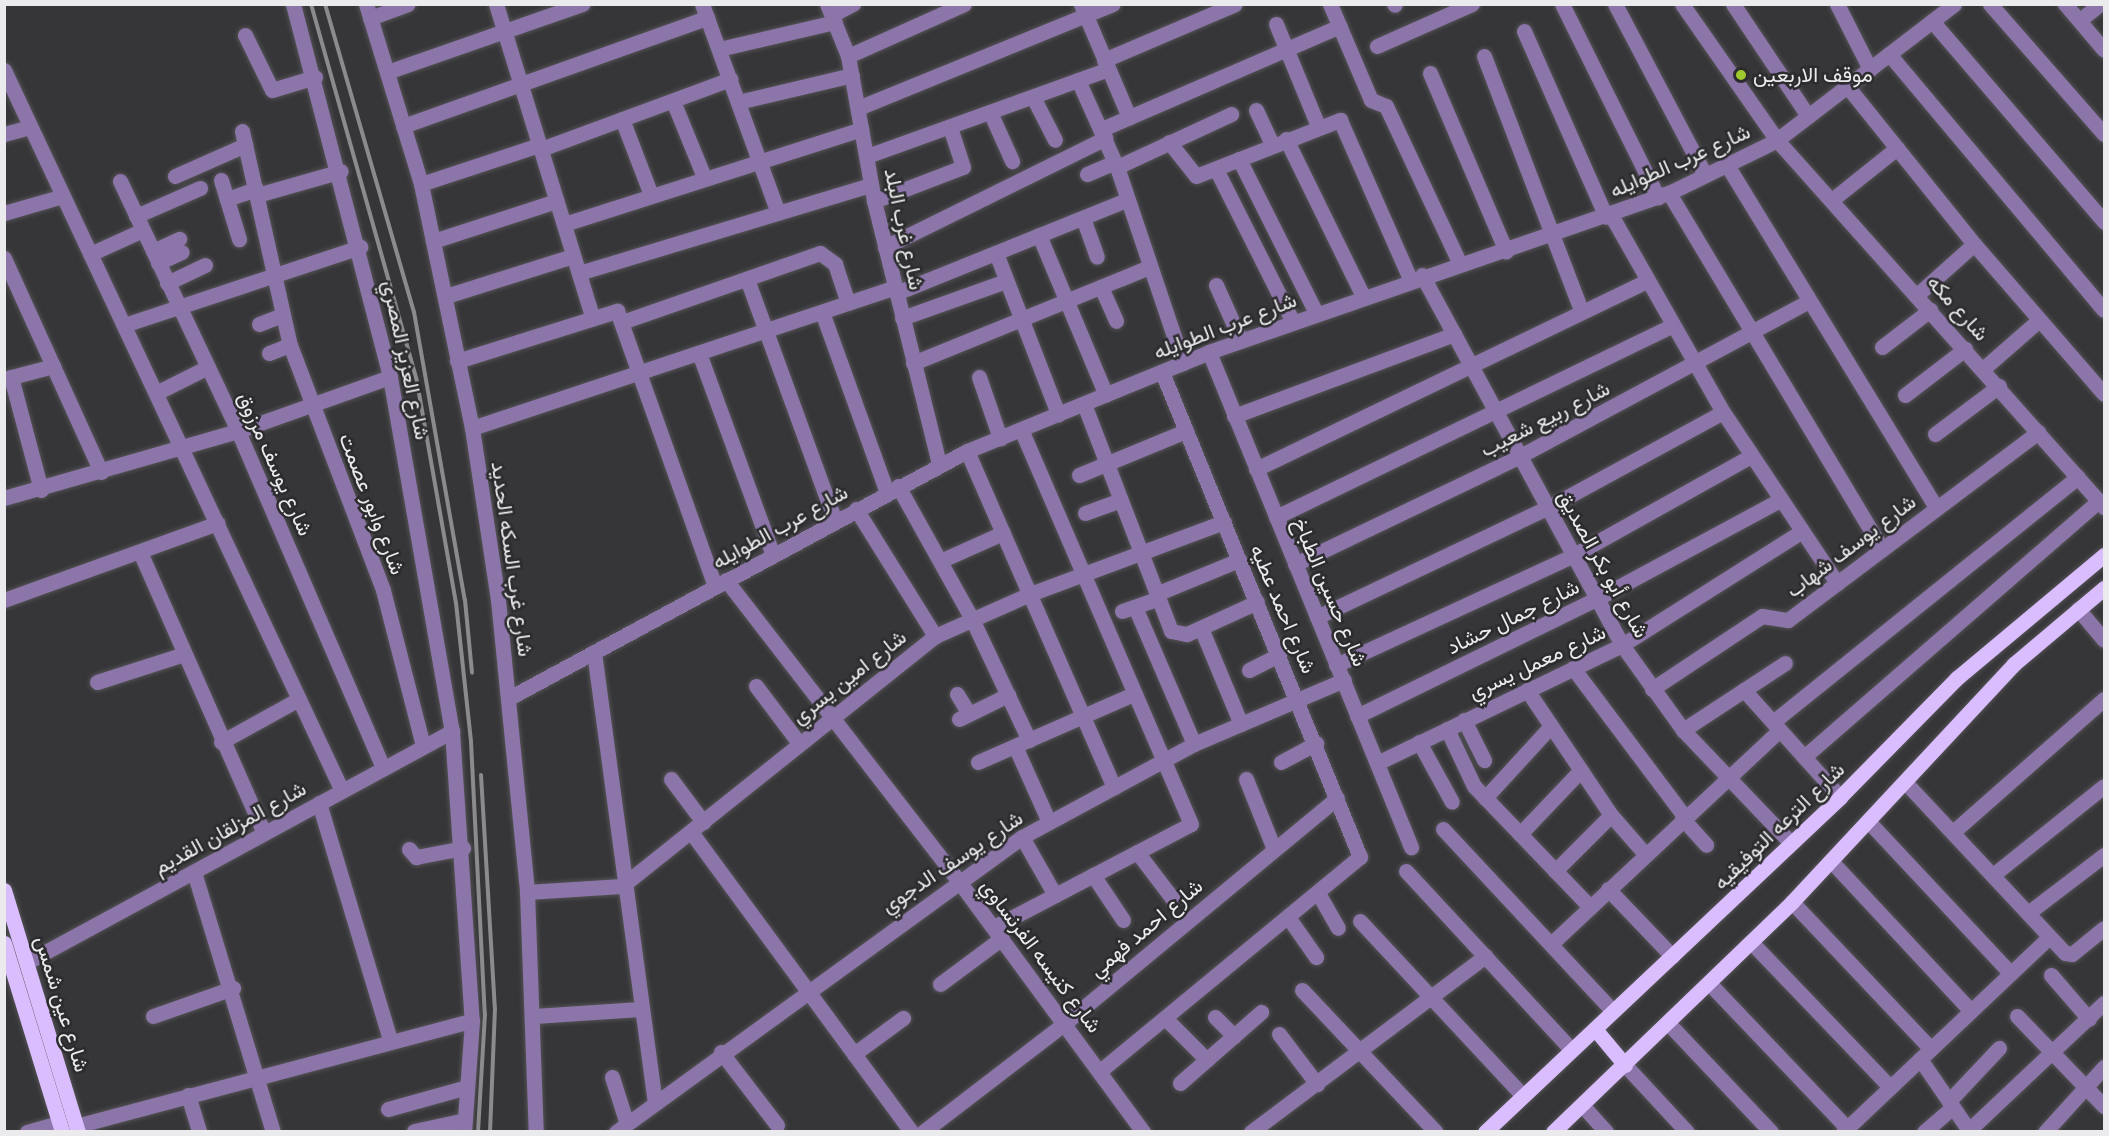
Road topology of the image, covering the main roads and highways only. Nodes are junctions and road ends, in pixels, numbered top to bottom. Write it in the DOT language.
graph roads {
  1 [pos="2104,555"];
  2 [pos="2104,588"];
  3 [pos="4,890"];
  4 [pos="4,943"];
  5 [pos="8,966"];
  6 [pos="1595,1029"];
  7 [pos="1626,1065"];
  8 [pos="69,1128"];
  9 [pos="1485,1131"];
  10 [pos="1553,1131"];
  1 -- 6 [label="main road, شارع الترعه التوفيقيه"];
  2 -- 7 [label="main road"];
  3 -- 8 [label="main road, شارع عين شمس"];
  4 -- 5 [label="main road, شارع عين شمس"];
  5 -- 8 [label="main road, شارع عين شمس"];
  6 -- 7 [label="main road"];
  6 -- 9 [label="main road, شارع الترعه التوفيقيه"];
  7 -- 10 [label="main road"];
}
